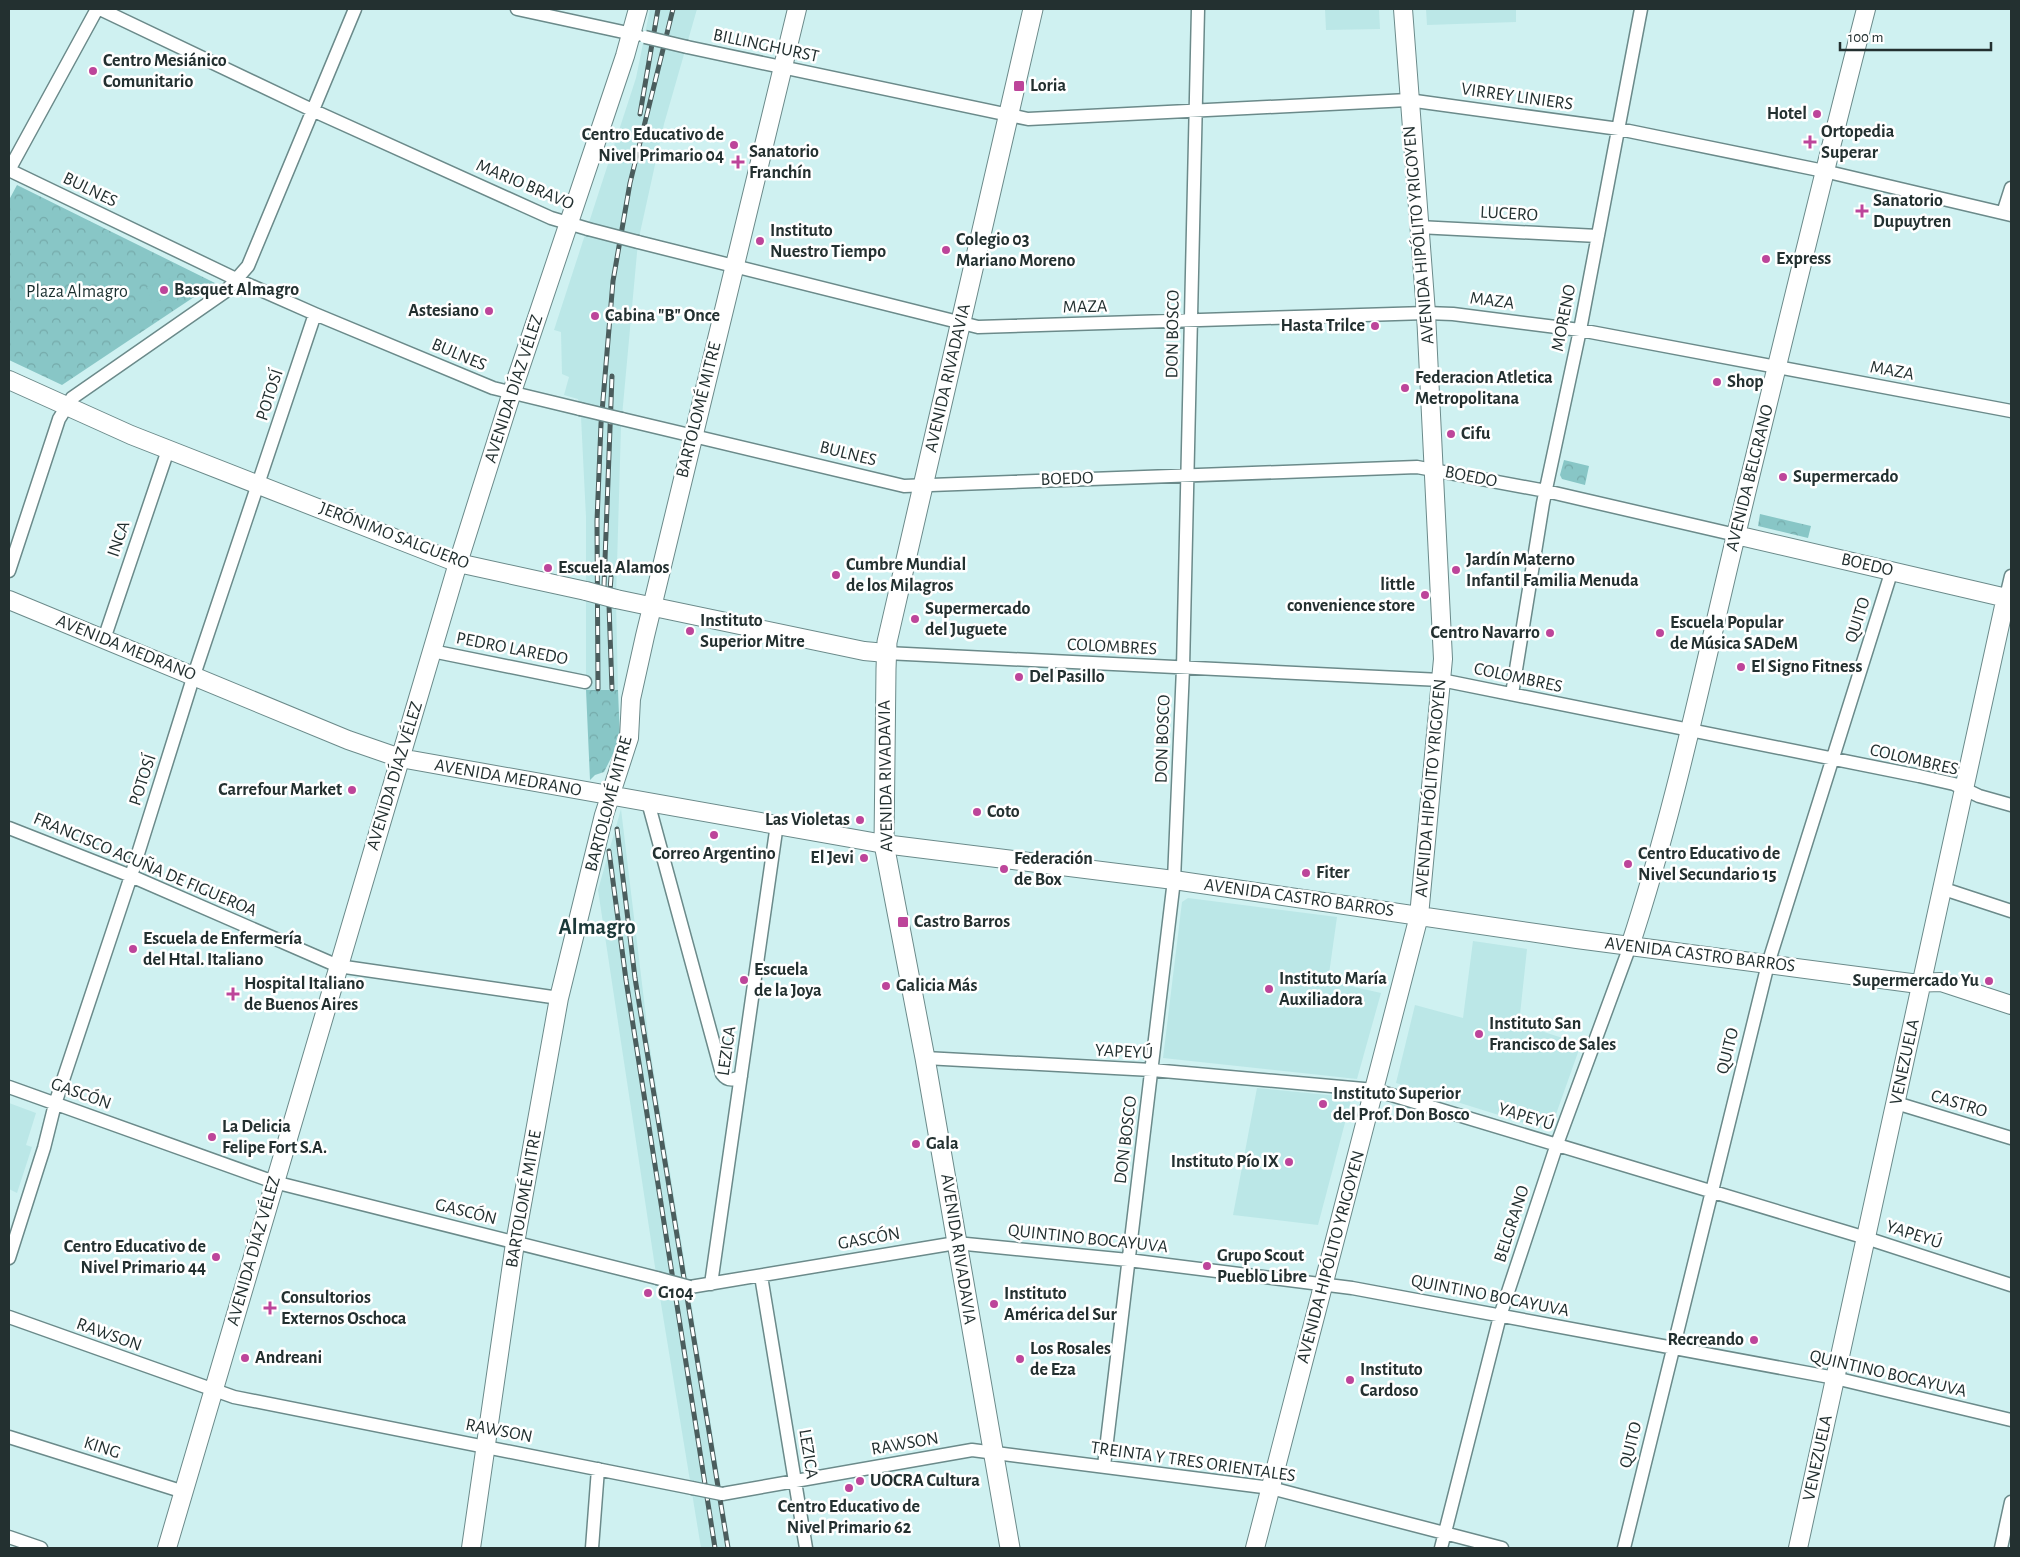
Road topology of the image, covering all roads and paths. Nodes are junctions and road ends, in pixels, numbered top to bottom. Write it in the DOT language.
graph roads {
  1 [pos="99,9"];
  2 [pos="355,9"];
  3 [pos="516,9"];
  4 [pos="638,9"];
  5 [pos="797,9"];
  6 [pos="1033,9"];
  7 [pos="1198,9"];
  8 [pos="1403,9"];
  9 [pos="1641,9"];
  10 [pos="1866,9"];
  11 [pos="639,35"];
  12 [pos="783,68"];
  13 [pos="1408,100"];
  14 [pos="312,110"];
  15 [pos="1195,110"];
  16 [pos="1009,116"];
  17 [pos="1619,129"];
  18 [pos="9,170"];
  19 [pos="1824,171"];
  20 [pos="2011,188"];
  21 [pos="2007,214"];
  22 [pos="570,223"];
  23 [pos="1418,228"];
  24 [pos="1598,236"];
  25 [pos="734,266"];
  26 [pos="238,280"];
  27 [pos="1426,313"];
  28 [pos="316,314"];
  29 [pos="1190,322"];
  30 [pos="960,323"];
  31 [pos="1580,330"];
  32 [pos="1776,367"];
  33 [pos="9,380"];
  34 [pos="512,392"];
  35 [pos="66,407"];
  36 [pos="2011,411"];
  37 [pos="693,435"];
  38 [pos="168,450"];
  39 [pos="1434,470"];
  40 [pos="1187,475"];
  41 [pos="924,484"];
  42 [pos="260,485"];
  43 [pos="1546,491"];
  44 [pos="1736,535"];
  45 [pos="458,563"];
  46 [pos="9,570"];
  47 [pos="1892,570"];
  48 [pos="2011,576"];
  49 [pos="2009,598"];
  50 [pos="9,600"];
  51 [pos="652,607"];
  52 [pos="104,639"];
  53 [pos="432,651"];
  54 [pos="886,653"];
  55 [pos="1183,668"];
  56 [pos="194,675"];
  57 [pos="1441,680"];
  58 [pos="585,682"];
  59 [pos="1512,694"];
  60 [pos="1688,731"];
  61 [pos="400,758"];
  62 [pos="1832,760"];
  63 [pos="1966,791"];
  64 [pos="609,796"];
  65 [pos="648,802"];
  66 [pos="2011,805"];
  67 [pos="777,824"];
  68 [pos="9,828"];
  69 [pos="884,844"];
  70 [pos="131,876"];
  71 [pos="1174,880"];
  72 [pos="1944,889"];
  73 [pos="1648,892"];
  74 [pos="1641,910"];
  75 [pos="2011,911"];
  76 [pos="1419,916"];
  77 [pos="1577,940"];
  78 [pos="1630,946"];
  79 [pos="1685,952"];
  80 [pos="1768,964"];
  81 [pos="338,966"];
  82 [pos="1922,983"];
  83 [pos="559,998"];
  84 [pos="2011,1005"];
  85 [pos="925,1058"];
  86 [pos="1152,1070"];
  87 [pos="741,1076"];
  88 [pos="9,1087"];
  89 [pos="1375,1090"];
  90 [pos="1896,1103"];
  91 [pos="54,1104"];
  92 [pos="2011,1138"];
  93 [pos="1557,1144"];
  94 [pos="274,1182"];
  95 [pos="1712,1191"];
  96 [pos="1866,1238"];
  97 [pos="516,1242"];
  98 [pos="956,1243"];
  99 [pos="9,1258"];
  100 [pos="1128,1260"];
  101 [pos="761,1276"];
  102 [pos="1324,1283"];
  103 [pos="711,1284"];
  104 [pos="2011,1285"];
  105 [pos="1500,1316"];
  106 [pos="9,1317"];
  107 [pos="1672,1349"];
  108 [pos="1836,1378"];
  109 [pos="213,1391"];
  110 [pos="2011,1420"];
  111 [pos="9,1437"];
  112 [pos="486,1446"];
  113 [pos="993,1453"];
  114 [pos="1104,1466"];
  115 [pos="598,1469"];
  116 [pos="795,1481"];
  117 [pos="1271,1488"];
  118 [pos="184,1492"];
  119 [pos="2011,1502"];
  120 [pos="1445,1533"];
  121 [pos="9,1536"];
  122 [pos="41,1548"];
  123 [pos="166,1548"];
  124 [pos="470,1548"];
  125 [pos="592,1548"];
  126 [pos="806,1548"];
  127 [pos="1010,1548"];
  128 [pos="1255,1548"];
  129 [pos="1442,1548"];
  130 [pos="1502,1548"];
  131 [pos="1624,1548"];
  132 [pos="1798,1548"];
  133 [pos="2001,1548"];
  1 -- 14 [label="street, MARIO BRAVO"];
  1 -- 18 [label="street"];
  2 -- 14 [label="street"];
  3 -- 11 [label="street, BILLINGHURST"];
  4 -- 11 [label="main road, AVENIDA DÍAZ VÉLEZ"];
  5 -- 12 [label="main road, BARTOLOMÉ MITRE"];
  6 -- 16 [label="main road, AVENIDA RIVADAVIA"];
  7 -- 15 [label="street, DON BOSCO"];
  8 -- 13 [label="main road, AVENIDA HIPÓLITO YRIGOYEN"];
  9 -- 17 [label="street, MORENO"];
  10 -- 19 [label="main road, AVENIDA BELGRANO"];
  11 -- 12 [label="street, BILLINGHURST, bridge"];
  11 -- 22 [label="main road, AVENIDA DÍAZ VÉLEZ"];
  12 -- 16 [label="street, BILLINGHURST"];
  12 -- 25 [label="main road, BARTOLOMÉ MITRE"];
  13 -- 15 [label="street, VIRREY LINIERS"];
  13 -- 17 [label="street, VIRREY LINIERS"];
  13 -- 23 [label="main road, AVENIDA HIPÓLITO YRIGOYEN"];
  14 -- 22 [label="street, MARIO BRAVO"];
  14 -- 26 [label="street"];
  15 -- 16 [label="street, VIRREY LINIERS"];
  15 -- 29 [label="street, DON BOSCO"];
  16 -- 30 [label="main road, AVENIDA RIVADAVIA"];
  17 -- 19 [label="street, VIRREY LINIERS"];
  17 -- 24 [label="street, MORENO"];
  18 -- 26 [label="street, BULNES"];
  19 -- 21 [label="street, VIRREY LINIERS"];
  19 -- 32 [label="main road, AVENIDA BELGRANO"];
  20 -- 21 [label="street"];
  22 -- 25 [label="street, MARIO BRAVO, bridge"];
  22 -- 34 [label="main road, AVENIDA DÍAZ VÉLEZ"];
  23 -- 24 [label="street, LUCERO"];
  23 -- 27 [label="main road, AVENIDA HIPÓLITO YRIGOYEN"];
  24 -- 31 [label="street, MORENO"];
  25 -- 30 [label="street, MARIO BRAVO"];
  25 -- 37 [label="main road, BARTOLOMÉ MITRE"];
  26 -- 28 [label="street, BULNES"];
  26 -- 35 [label="street"];
  27 -- 29 [label="street, MAZA"];
  27 -- 31 [label="street, MAZA"];
  27 -- 39 [label="main road, AVENIDA HIPÓLITO YRIGOYEN"];
  28 -- 34 [label="street, BULNES"];
  28 -- 42 [label="street, POTOSÍ"];
  29 -- 30 [label="street, MAZA"];
  29 -- 40 [label="street, DON BOSCO"];
  30 -- 41 [label="main road, AVENIDA RIVADAVIA"];
  31 -- 32 [label="street, MAZA"];
  31 -- 43 [label="street, MORENO"];
  32 -- 36 [label="street, MAZA"];
  32 -- 44 [label="main road, AVENIDA BELGRANO"];
  33 -- 35 [label="main road, JERÓNIMO SALGUERO"];
  34 -- 37 [label="street, BULNES, bridge"];
  34 -- 45 [label="main road, AVENIDA DÍAZ VÉLEZ"];
  35 -- 38 [label="main road, JERÓNIMO SALGUERO"];
  35 -- 46 [label="street"];
  37 -- 41 [label="street, BULNES"];
  37 -- 51 [label="main road, BARTOLOMÉ MITRE"];
  38 -- 42 [label="main road, JERÓNIMO SALGUERO"];
  38 -- 52 [label="street, INCA"];
  39 -- 40 [label="street, BOEDO"];
  39 -- 43 [label="street, BOEDO"];
  39 -- 57 [label="main road, AVENIDA HIPÓLITO YRIGOYEN"];
  40 -- 41 [label="street, BOEDO"];
  40 -- 55 [label="street, DON BOSCO"];
  41 -- 54 [label="main road, AVENIDA RIVADAVIA"];
  42 -- 45 [label="main road, JERÓNIMO SALGUERO"];
  42 -- 56 [label="street, POTOSÍ"];
  43 -- 44 [label="street, BOEDO"];
  43 -- 59 [label="street, MORENO"];
  44 -- 47 [label="main road, BOEDO"];
  44 -- 60 [label="main road, AVENIDA BELGRANO"];
  45 -- 51 [label="main road, JERÓNIMO SALGUERO, bridge"];
  45 -- 53 [label="main road, AVENIDA DÍAZ VÉLEZ"];
  47 -- 49 [label="main road, BOEDO"];
  47 -- 62 [label="street, QUITO"];
  48 -- 49 [label="street, VENEZUELA"];
  49 -- 63 [label="main road, VENEZUELA"];
  50 -- 52 [label="main road, AVENIDA MEDRANO"];
  51 -- 54 [label="main road, JERÓNIMO SALGUERO"];
  51 -- 64 [label="main road, BARTOLOMÉ MITRE"];
  52 -- 56 [label="main road, AVENIDA MEDRANO"];
  53 -- 58 [label="street, PEDRO LAREDO"];
  53 -- 61 [label="main road, AVENIDA DÍAZ VÉLEZ"];
  54 -- 55 [label="street, COLOMBRES"];
  54 -- 69 [label="main road, AVENIDA RIVADAVIA"];
  55 -- 57 [label="street, COLOMBRES"];
  55 -- 71 [label="street, DON BOSCO"];
  56 -- 61 [label="main road, AVENIDA MEDRANO"];
  56 -- 70 [label="street, POTOSÍ"];
  57 -- 59 [label="street, COLOMBRES"];
  57 -- 76 [label="main road, AVENIDA HIPÓLITO YRIGOYEN"];
  59 -- 60 [label="street, COLOMBRES"];
  60 -- 62 [label="street, COLOMBRES"];
  60 -- 73 [label="main road, AVENIDA BELGRANO"];
  61 -- 64 [label="main road, AVENIDA MEDRANO"];
  61 -- 81 [label="main road, AVENIDA DÍAZ VÉLEZ"];
  62 -- 63 [label="street, COLOMBRES"];
  62 -- 80 [label="street, QUITO"];
  63 -- 66 [label="street, COLOMBRES"];
  63 -- 72 [label="main road, VENEZUELA"];
  64 -- 65 [label="main road, AVENIDA MEDRANO"];
  64 -- 83 [label="main road, BARTOLOMÉ MITRE"];
  65 -- 67 [label="main road, AVENIDA MEDRANO"];
  65 -- 87 [label="street"];
  67 -- 69 [label="main road, AVENIDA MEDRANO"];
  67 -- 87 [label="street, LEZICA"];
  68 -- 70 [label="street, FRANCISCO ACUÑA DE FIGUEROA"];
  69 -- 71 [label="main road, AVENIDA CASTRO BARROS"];
  69 -- 85 [label="main road, AVENIDA RIVADAVIA"];
  70 -- 81 [label="street, FRANCISCO ACUÑA DE FIGUEROA"];
  70 -- 91 [label="street, POTOSÍ"];
  71 -- 76 [label="main road, AVENIDA CASTRO BARROS"];
  71 -- 86 [label="street, DON BOSCO"];
  72 -- 75 [label="street"];
  72 -- 82 [label="main road, VENEZUELA"];
  73 -- 74 [label="main road, AVENIDA BELGRANO"];
  73 -- 79 [label="main road"];
  74 -- 77 [label="main road"];
  74 -- 78 [label="main road, AVENIDA BELGRANO"];
  76 -- 77 [label="main road, AVENIDA CASTRO BARROS"];
  76 -- 89 [label="main road, AVENIDA HIPÓLITO YRIGOYEN"];
  77 -- 78 [label="main road, AVENIDA CASTRO BARROS"];
  78 -- 79 [label="main road, AVENIDA CASTRO BARROS"];
  78 -- 93 [label="street, BELGRANO"];
  79 -- 80 [label="main road, AVENIDA CASTRO BARROS"];
  80 -- 82 [label="main road, AVENIDA CASTRO BARROS"];
  80 -- 95 [label="street, QUITO"];
  81 -- 83 [label="street, FRANCISCO ACUÑA DE FIGUEROA"];
  81 -- 94 [label="main road, AVENIDA DÍAZ VÉLEZ"];
  82 -- 84 [label="main road"];
  82 -- 90 [label="main road, VENEZUELA"];
  83 -- 97 [label="main road, BARTOLOMÉ MITRE"];
  85 -- 86 [label="street, YAPEYÚ"];
  85 -- 98 [label="main road, AVENIDA RIVADAVIA"];
  86 -- 89 [label="street, YAPEYÚ"];
  86 -- 100 [label="street, DON BOSCO"];
  87 -- 103 [label="street, LEZICA"];
  88 -- 91 [label="street, GASCÓN"];
  89 -- 93 [label="street, YAPEYÚ"];
  89 -- 102 [label="main road, AVENIDA HIPÓLITO YRIGOYEN"];
  90 -- 92 [label="street, CASTRO"];
  90 -- 96 [label="main road, VENEZUELA"];
  91 -- 94 [label="street, GASCÓN"];
  91 -- 99 [label="street, POTOSÍ"];
  93 -- 95 [label="street, YAPEYÚ"];
  93 -- 105 [label="street, BELGRANO"];
  94 -- 97 [label="street, GASCÓN"];
  94 -- 109 [label="main road, AVENIDA DÍAZ VÉLEZ"];
  95 -- 96 [label="street, YAPEYÚ"];
  95 -- 107 [label="street, QUITO"];
  96 -- 104 [label="street, YAPEYÚ"];
  96 -- 108 [label="main road, VENEZUELA"];
  97 -- 103 [label="street, GASCÓN, bridge"];
  97 -- 112 [label="main road, BARTOLOMÉ MITRE"];
  98 -- 100 [label="street, QUINTINO BOCAYUVA"];
  98 -- 101 [label="street, GASCÓN"];
  98 -- 113 [label="main road, AVENIDA RIVADAVIA"];
  100 -- 102 [label="street, QUINTINO BOCAYUVA"];
  100 -- 114 [label="street, DON BOSCO"];
  101 -- 103 [label="street, GASCÓN"];
  101 -- 116 [label="street, LEZICA"];
  102 -- 105 [label="street, QUINTINO BOCAYUVA"];
  102 -- 117 [label="main road, AVENIDA HIPÓLITO YRIGOYEN"];
  105 -- 107 [label="street, QUINTINO BOCAYUVA"];
  105 -- 120 [label="street, BELGRANO"];
  106 -- 109 [label="street, RAWSON"];
  107 -- 108 [label="street, QUINTINO BOCAYUVA"];
  107 -- 131 [label="street, QUITO"];
  108 -- 110 [label="street, QUINTINO BOCAYUVA"];
  108 -- 132 [label="main road, VENEZUELA"];
  109 -- 112 [label="street, RAWSON"];
  109 -- 118 [label="main road, AVENIDA DÍAZ VÉLEZ"];
  111 -- 118 [label="street, KING"];
  112 -- 115 [label="street, RAWSON"];
  112 -- 124 [label="main road, BARTOLOMÉ MITRE"];
  113 -- 114 [label="street, TREINTA Y TRES ORIENTALES"];
  113 -- 116 [label="street, RAWSON"];
  113 -- 127 [label="main road, AVENIDA RIVADAVIA"];
  114 -- 117 [label="street, TREINTA Y TRES ORIENTALES"];
  115 -- 116 [label="street, RAWSON, bridge"];
  115 -- 125 [label="street"];
  116 -- 126 [label="street, LEZICA"];
  117 -- 120 [label="street, TREINTA Y TRES ORIENTALES"];
  117 -- 128 [label="main road, AVENIDA HIPÓLITO YRIGOYEN"];
  118 -- 123 [label="main road, AVENIDA DÍAZ VÉLEZ"];
  119 -- 133 [label="street"];
  120 -- 129 [label="street, BELGRANO"];
  120 -- 130 [label="street, TREINTA Y TRES ORIENTALES"];
  121 -- 122 [label="street"];
}
